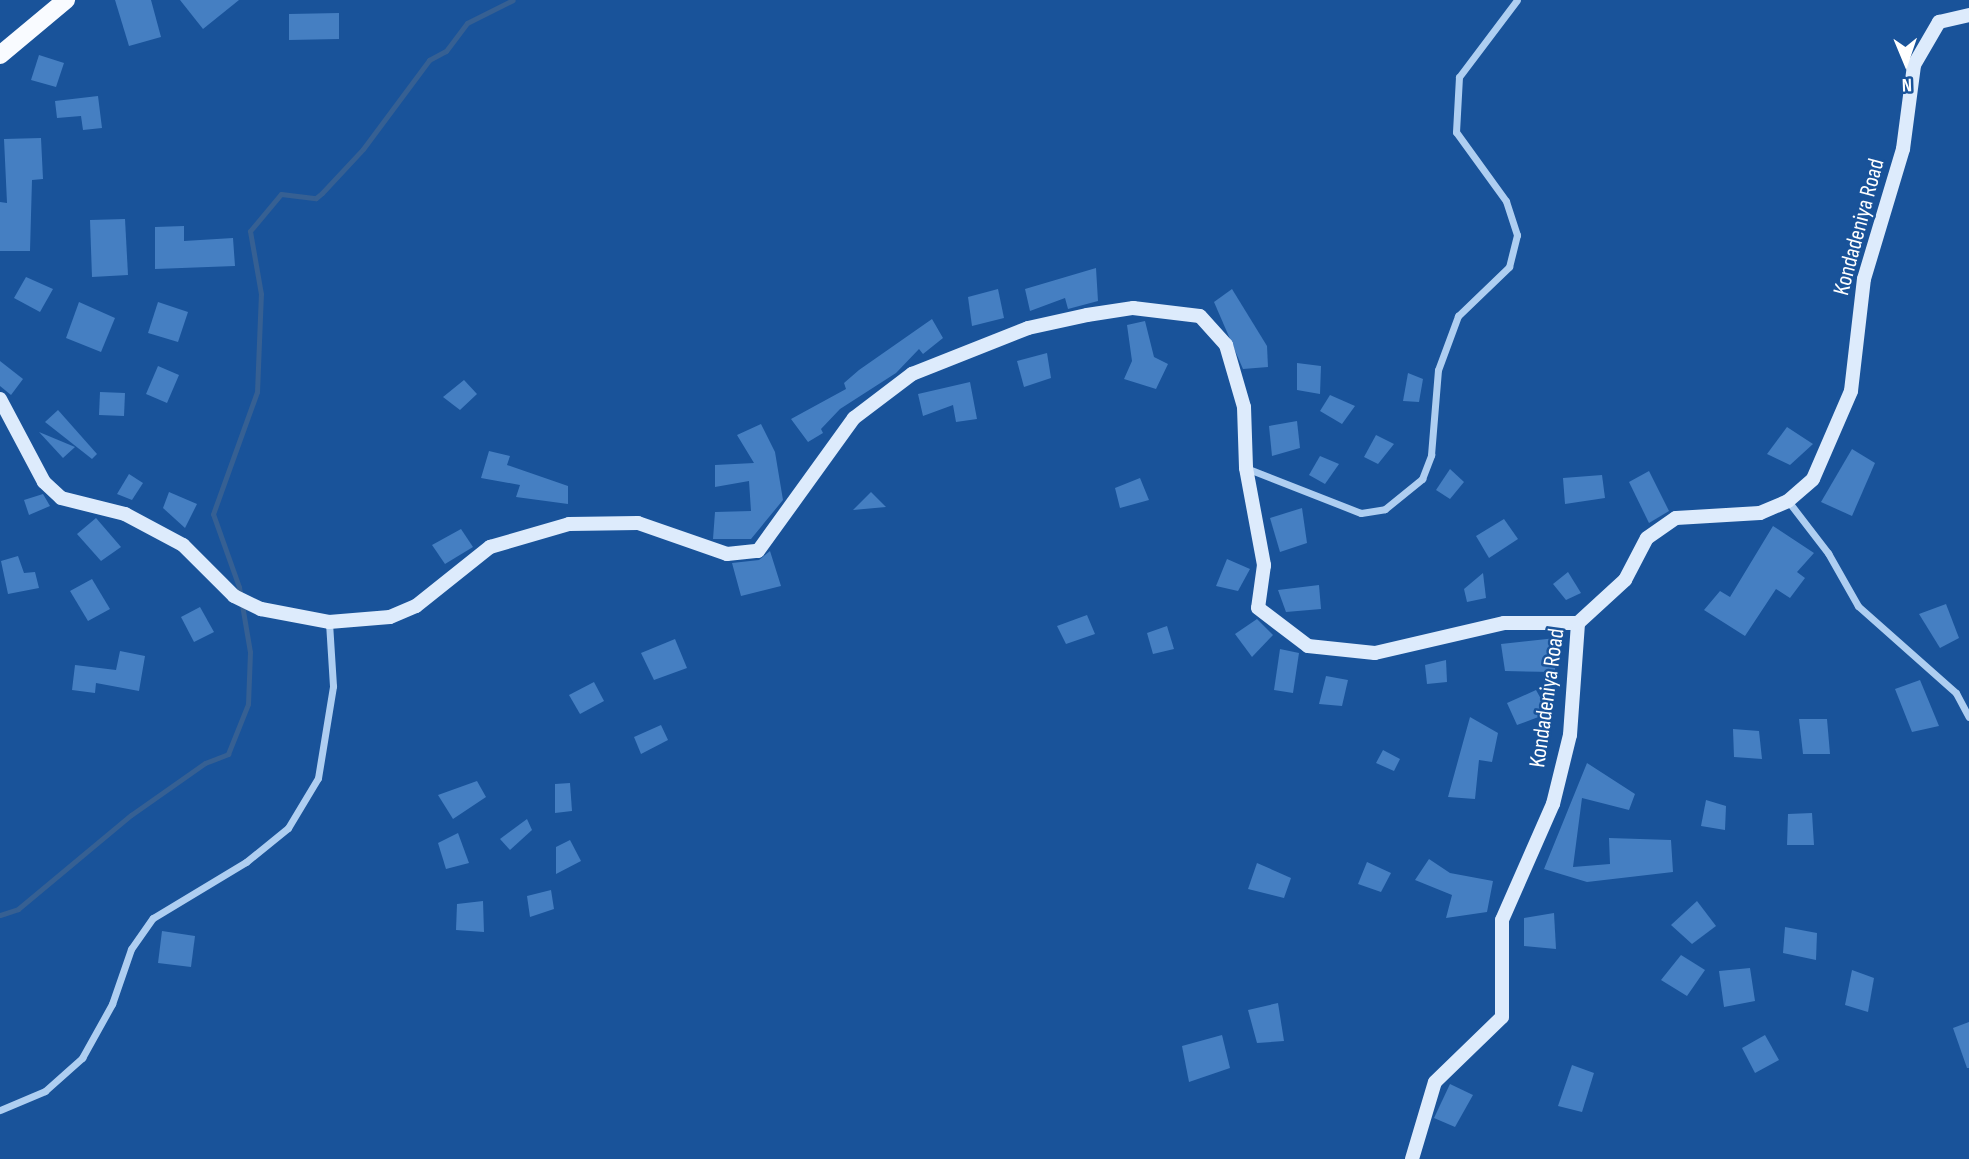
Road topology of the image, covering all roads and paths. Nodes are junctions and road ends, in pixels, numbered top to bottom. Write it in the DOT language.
graph roads {
  1 [pos="65,0"];
  2 [pos="1517,0"];
  3 [pos="1969,15"];
  4 [pos="0,55"];
  5 [pos="0,399"];
  6 [pos="1246,468"];
  7 [pos="1788,501"];
  8 [pos="329,622"];
  9 [pos="1578,623"];
  10 [pos="1969,717"];
  11 [pos="0,1110"];
  12 [pos="1412,1159"];
  1 -- 4 [label="main road"];
  2 -- 6 [label="street"];
  3 -- 7 [label="street, Kondadeniya Road"];
  5 -- 8 [label="street"];
  6 -- 8 [label="street"];
  6 -- 9 [label="street"];
  7 -- 9 [label="street, Kondadeniya Road"];
  7 -- 10 [label="street"];
  8 -- 11 [label="street"];
  9 -- 12 [label="street, Kondadeniya Road"];
}
